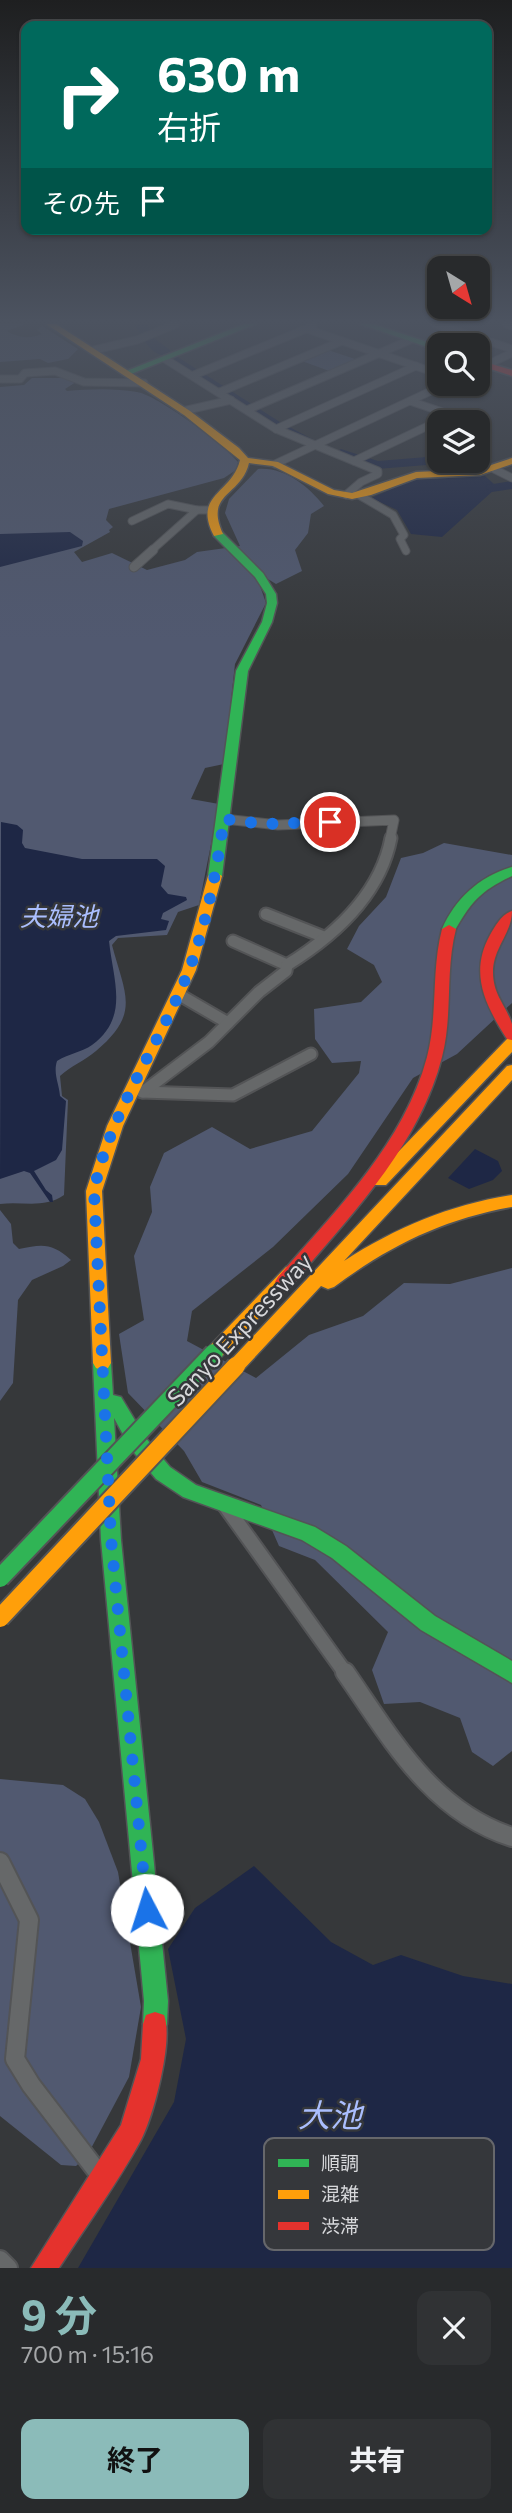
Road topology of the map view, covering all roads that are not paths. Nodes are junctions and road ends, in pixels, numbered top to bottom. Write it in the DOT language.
graph roads {
  1 [pos="210,430"];
  2 [pos="283,430"];
  3 [pos="349,430"];
  4 [pos="420,430"];
  5 [pos="317,445"];
  6 [pos="245,460"];
  7 [pos="357,460"];
  8 [pos="512,461"];
  9 [pos="275,464"];
  10 [pos="494,469"];
  11 [pos="512,478"];
  12 [pos="353,495"];
  13 [pos="204,510"];
  14 [pos="132,521"];
  15 [pos="406,551"];
  16 [pos="134,567"];
  17 [pos="224,819"];
  18 [pos="512,871"];
  19 [pos="266,914"];
  20 [pos="512,915"];
  21 [pos="324,937"];
  22 [pos="233,941"];
  23 [pos="287,965"];
  24 [pos="178,995"];
  25 [pos="228,1023"];
  26 [pos="512,1035"];
  27 [pos="512,1043"];
  28 [pos="311,1054"];
  29 [pos="512,1070"];
  30 [pos="137,1093"];
  31 [pos="512,1200"];
  32 [pos="284,1282"];
  33 [pos="264,1333"];
  34 [pos="106,1401"];
  35 [pos="224,1504"];
  36 [pos="0,1578"];
  37 [pos="0,1618"];
  38 [pos="512,1673"];
  39 [pos="512,1837"];
  40 [pos="0,1861"];
  41 [pos="103,2179"];
  42 [pos="0,2260"];
  43 [pos="8,2268"];
  44 [pos="44,2268"];
  1 -- 6 [label="main road"];
  2 -- 5 [label="street"];
  3 -- 5 [label="street"];
  4 -- 7 [label="street"];
  5 -- 7 [label="street"];
  5 -- 9 [label="street"];
  6 -- 9 [label="main road"];
  6 -- 13 [label="main road"];
  7 -- 12 [label="street"];
  8 -- 10 [label="main road"];
  9 -- 12 [label="main road"];
  10 -- 11 [label="street"];
  10 -- 12 [label="main road"];
  12 -- 15 [label="street"];
  13 -- 14 [label="street"];
  13 -- 16 [label="street"];
  13 -- 17 [label="main road"];
  17 -- 21 [label="street"];
  17 -- 24 [label="main road"];
  18 -- 32 [label="main road"];
  19 -- 21 [label="street"];
  20 -- 26 [label="main road"];
  21 -- 23 [label="street"];
  22 -- 23 [label="street"];
  23 -- 25 [label="street"];
  24 -- 25 [label="street"];
  24 -- 30 [label="main road"];
  25 -- 30 [label="street"];
  27 -- 32 [label="main road, Sanyo Expressway"];
  28 -- 30 [label="street"];
  29 -- 33 [label="main road, Sanyo Expressway"];
  30 -- 34 [label="main road"];
  31 -- 33 [label="main road"];
  32 -- 36 [label="main road, Sanyo Expressway, bridge"];
  33 -- 37 [label="main road, Sanyo Expressway, bridge"];
  34 -- 35 [label="main road"];
  34 -- 41 [label="main road"];
  35 -- 38 [label="main road"];
  35 -- 39 [label="street"];
  40 -- 41 [label="street"];
  41 -- 44 [label="main road"];
  42 -- 43 [label="street"];
}
